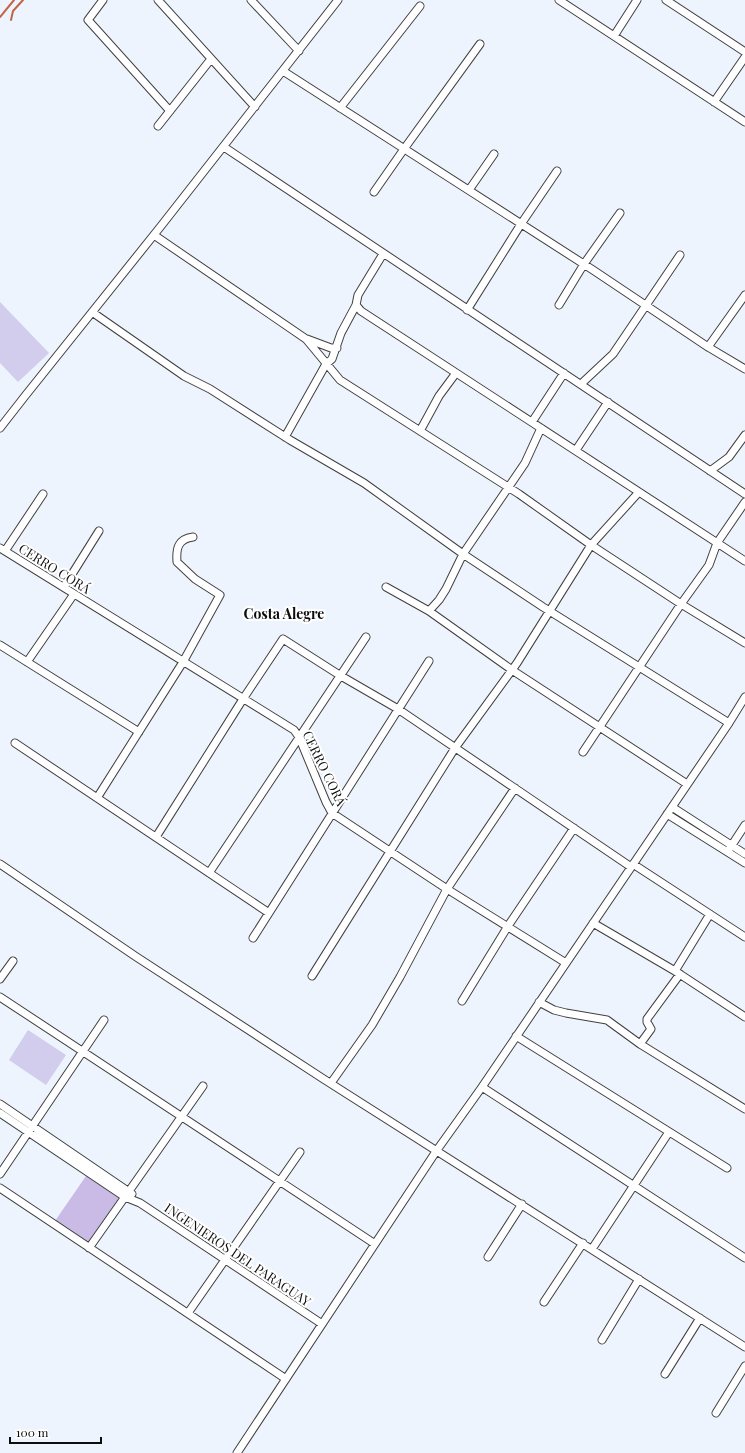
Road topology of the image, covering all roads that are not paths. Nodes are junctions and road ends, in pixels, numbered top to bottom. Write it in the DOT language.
graph roads {
  1 [pos="103,0"];
  2 [pos="158,0"];
  3 [pos="251,0"];
  4 [pos="338,0"];
  5 [pos="559,0"];
  6 [pos="638,0"];
  7 [pos="666,0"];
  8 [pos="420,6"];
  9 [pos="614,36"];
  10 [pos="480,44"];
  11 [pos="299,51"];
  12 [pos="745,52"];
  13 [pos="745,57"];
  14 [pos="211,59"];
  15 [pos="283,71"];
  16 [pos="714,102"];
  17 [pos="255,107"];
  18 [pos="340,108"];
  19 [pos="170,110"];
  20 [pos="745,122"];
  21 [pos="158,126"];
  22 [pos="224,147"];
  23 [pos="404,149"];
  24 [pos="494,154"];
  25 [pos="557,171"];
  26 [pos="469,190"];
  27 [pos="374,192"];
  28 [pos="620,213"];
  29 [pos="521,224"];
  30 [pos="154,235"];
  31 [pos="383,254"];
  32 [pos="680,255"];
  33 [pos="584,264"];
  34 [pos="745,295"];
  35 [pos="356,305"];
  36 [pos="559,305"];
  37 [pos="645,305"];
  38 [pos="468,310"];
  39 [pos="92,312"];
  40 [pos="306,339"];
  41 [pos="708,347"];
  42 [pos="336,348"];
  43 [pos="326,364"];
  44 [pos="745,369"];
  45 [pos="456,372"];
  46 [pos="564,373"];
  47 [pos="581,384"];
  48 [pos="608,402"];
  49 [pos="532,422"];
  50 [pos="0,428"];
  51 [pos="541,428"];
  52 [pos="420,431"];
  53 [pos="745,435"];
  54 [pos="285,437"];
  55 [pos="576,450"];
  56 [pos="710,471"];
  57 [pos="508,487"];
  58 [pos="639,492"];
  59 [pos="43,494"];
  60 [pos="745,494"];
  61 [pos="745,502"];
  62 [pos="98,531"];
  63 [pos="193,537"];
  64 [pos="717,543"];
  65 [pos="592,545"];
  66 [pos="2,549"];
  67 [pos="463,554"];
  68 [pos="745,561"];
  69 [pos="64,587"];
  70 [pos="386,587"];
  71 [pos="74,594"];
  72 [pos="681,604"];
  73 [pos="429,611"];
  74 [pos="550,611"];
  75 [pos="366,638"];
  76 [pos="745,643"];
  77 [pos="0,645"];
  78 [pos="429,661"];
  79 [pos="27,662"];
  80 [pos="184,662"];
  81 [pos="640,667"];
  82 [pos="512,670"];
  83 [pos="341,676"];
  84 [pos="243,699"];
  85 [pos="744,700"];
  86 [pos="398,709"];
  87 [pos="729,723"];
  88 [pos="600,727"];
  89 [pos="139,732"];
  90 [pos="299,737"];
  91 [pos="15,743"];
  92 [pos="455,748"];
  93 [pos="583,752"];
  94 [pos="687,784"];
  95 [pos="515,788"];
  96 [pos="98,798"];
  97 [pos="672,807"];
  98 [pos="332,813"];
  99 [pos="667,814"];
  100 [pos="745,825"];
  101 [pos="574,828"];
  102 [pos="156,837"];
  103 [pos="729,849"];
  104 [pos="390,852"];
  105 [pos="745,854"];
  106 [pos="745,863"];
  107 [pos="0,864"];
  108 [pos="632,865"];
  109 [pos="209,873"];
  110 [pos="447,889"];
  111 [pos="269,913"];
  112 [pos="710,914"];
  113 [pos="593,923"];
  114 [pos="508,926"];
  115 [pos="745,937"];
  116 [pos="253,938"];
  117 [pos="13,961"];
  118 [pos="566,963"];
  119 [pos="678,973"];
  120 [pos="312,976"];
  121 [pos="0,979"];
  122 [pos="0,997"];
  123 [pos="462,1001"];
  124 [pos="539,1002"];
  125 [pos="745,1017"];
  126 [pos="104,1020"];
  127 [pos="516,1036"];
  128 [pos="640,1044"];
  129 [pos="82,1052"];
  130 [pos="332,1083"];
  131 [pos="203,1086"];
  132 [pos="482,1087"];
  133 [pos="0,1104"];
  134 [pos="745,1109"];
  135 [pos="0,1113"];
  136 [pos="181,1117"];
  137 [pos="31,1129"];
  138 [pos="669,1132"];
  139 [pos="437,1150"];
  140 [pos="300,1152"];
  141 [pos="727,1168"];
  142 [pos="0,1174"];
  143 [pos="280,1181"];
  144 [pos="634,1186"];
  145 [pos="0,1188"];
  146 [pos="127,1194"];
  147 [pos="522,1204"];
  148 [pos="583,1243"];
  149 [pos="375,1244"];
  150 [pos="89,1248"];
  151 [pos="592,1249"];
  152 [pos="488,1257"];
  153 [pos="745,1258"];
  154 [pos="225,1260"];
  155 [pos="639,1279"];
  156 [pos="544,1302"];
  157 [pos="188,1314"];
  158 [pos="700,1318"];
  159 [pos="322,1324"];
  160 [pos="602,1340"];
  161 [pos="745,1347"];
  162 [pos="745,1366"];
  163 [pos="665,1374"];
  164 [pos="286,1379"];
  165 [pos="716,1413"];
  166 [pos="237,1453"];
  1 -- 19 [label="street"];
  2 -- 14 [label="street"];
  3 -- 11 [label="street"];
  4 -- 11 [label="street"];
  5 -- 9 [label="street"];
  6 -- 9 [label="street"];
  7 -- 12 [label="street"];
  8 -- 18 [label="street"];
  9 -- 16 [label="street"];
  10 -- 23 [label="street"];
  11 -- 15 [label="street"];
  13 -- 16 [label="street"];
  14 -- 17 [label="street"];
  14 -- 19 [label="street"];
  15 -- 17 [label="street"];
  15 -- 18 [label="street"];
  16 -- 20 [label="street"];
  17 -- 22 [label="street"];
  18 -- 23 [label="street"];
  19 -- 21 [label="street"];
  22 -- 30 [label="street"];
  22 -- 31 [label="street"];
  23 -- 26 [label="street"];
  23 -- 27 [label="street"];
  24 -- 26 [label="street"];
  25 -- 29 [label="street"];
  26 -- 29 [label="street"];
  28 -- 33 [label="street"];
  29 -- 33 [label="street"];
  29 -- 38 [label="street"];
  30 -- 39 [label="street"];
  30 -- 40 [label="street"];
  31 -- 35 [label="street"];
  31 -- 38 [label="street"];
  32 -- 37 [label="street"];
  33 -- 36 [label="street"];
  33 -- 37 [label="street"];
  34 -- 41 [label="street"];
  35 -- 42 [label="street"];
  35 -- 45 [label="street"];
  37 -- 41 [label="street"];
  37 -- 47 [label="street"];
  38 -- 46 [label="street"];
  39 -- 50 [label="street"];
  39 -- 54 [label="street"];
  40 -- 42 [label="street"];
  40 -- 43 [label="street"];
  41 -- 44 [label="street"];
  42 -- 43 [label="street"];
  43 -- 52 [label="street"];
  43 -- 54 [label="street"];
  45 -- 49 [label="street"];
  45 -- 52 [label="street"];
  46 -- 47 [label="street"];
  46 -- 49 [label="street"];
  47 -- 48 [label="street"];
  48 -- 55 [label="street"];
  48 -- 56 [label="street"];
  49 -- 51 [label="street"];
  51 -- 55 [label="street"];
  51 -- 57 [label="street"];
  52 -- 57 [label="street"];
  53 -- 56 [label="street"];
  54 -- 67 [label="street"];
  55 -- 58 [label="street"];
  56 -- 60 [label="street"];
  57 -- 65 [label="street"];
  57 -- 67 [label="street"];
  58 -- 64 [label="street"];
  58 -- 65 [label="street"];
  59 -- 66 [label="street"];
  61 -- 64 [label="street"];
  62 -- 69 [label="street"];
  63 -- 80 [label="street"];
  64 -- 68 [label="street"];
  64 -- 72 [label="street"];
  65 -- 72 [label="street"];
  65 -- 74 [label="street"];
  66 -- 69 [label="street, CERRO CORÁ"];
  67 -- 73 [label="street"];
  67 -- 74 [label="street"];
  69 -- 71 [label="street, CERRO CORÁ"];
  70 -- 73 [label="street"];
  71 -- 79 [label="street"];
  71 -- 80 [label="street, CERRO CORÁ"];
  72 -- 76 [label="street"];
  72 -- 81 [label="street"];
  73 -- 82 [label="street"];
  74 -- 81 [label="street"];
  74 -- 82 [label="street"];
  75 -- 83 [label="street"];
  77 -- 79 [label="street"];
  78 -- 86 [label="street"];
  79 -- 89 [label="street"];
  80 -- 84 [label="street, CERRO CORÁ"];
  80 -- 89 [label="street"];
  81 -- 87 [label="street"];
  81 -- 88 [label="street"];
  82 -- 88 [label="street"];
  82 -- 92 [label="street"];
  83 -- 84 [label="street"];
  83 -- 86 [label="street"];
  83 -- 90 [label="street"];
  84 -- 90 [label="street, CERRO CORÁ"];
  84 -- 102 [label="street"];
  85 -- 87 [label="street"];
  86 -- 92 [label="street"];
  86 -- 98 [label="street"];
  87 -- 94 [label="street"];
  88 -- 93 [label="street"];
  88 -- 94 [label="street"];
  89 -- 96 [label="street"];
  90 -- 98 [label="street, CERRO CORÁ"];
  90 -- 109 [label="street"];
  91 -- 96 [label="street"];
  92 -- 95 [label="street"];
  92 -- 104 [label="street"];
  94 -- 97 [label="street"];
  95 -- 101 [label="street"];
  95 -- 110 [label="street"];
  96 -- 102 [label="street"];
  97 -- 99 [label="street"];
  97 -- 103 [label="street"];
  98 -- 104 [label="street, CERRO CORÁ"];
  98 -- 111 [label="street"];
  99 -- 103 [label="street"];
  99 -- 108 [label="street"];
  100 -- 103 [label="street"];
  101 -- 108 [label="street"];
  101 -- 114 [label="street"];
  102 -- 109 [label="street"];
  103 -- 105 [label="street"];
  103 -- 106 [label="street"];
  104 -- 110 [label="street, CERRO CORÁ"];
  104 -- 120 [label="street"];
  107 -- 130 [label="street"];
  108 -- 112 [label="street"];
  108 -- 113 [label="street"];
  109 -- 111 [label="street"];
  110 -- 114 [label="street, CERRO CORÁ"];
  110 -- 130 [label="street"];
  111 -- 116 [label="street"];
  112 -- 115 [label="street"];
  112 -- 119 [label="street"];
  113 -- 118 [label="street"];
  113 -- 119 [label="street"];
  114 -- 118 [label="street, CERRO CORÁ"];
  114 -- 123 [label="street"];
  117 -- 121 [label="street"];
  118 -- 124 [label="street"];
  119 -- 125 [label="street"];
  119 -- 128 [label="street"];
  122 -- 129 [label="street"];
  124 -- 127 [label="street"];
  124 -- 128 [label="street"];
  126 -- 129 [label="street"];
  127 -- 132 [label="street"];
  127 -- 138 [label="street"];
  128 -- 134 [label="street"];
  129 -- 136 [label="street"];
  129 -- 137 [label="street"];
  130 -- 139 [label="street"];
  131 -- 136 [label="street"];
  132 -- 139 [label="street"];
  132 -- 144 [label="street"];
  133 -- 137 [label="street, INGENIEROS DEL PARAGUAY"];
  135 -- 137 [label="street, INGENIEROS DEL PARAGUAY"];
  136 -- 143 [label="street"];
  136 -- 146 [label="street"];
  137 -- 142 [label="street"];
  137 -- 146 [label="street, INGENIEROS DEL PARAGUAY"];
  138 -- 141 [label="street"];
  138 -- 144 [label="street"];
  139 -- 147 [label="street"];
  139 -- 149 [label="street"];
  140 -- 143 [label="street"];
  143 -- 149 [label="street"];
  143 -- 154 [label="street"];
  144 -- 151 [label="street"];
  144 -- 153 [label="street"];
  145 -- 150 [label="street"];
  146 -- 150 [label="street"];
  146 -- 154 [label="street, INGENIEROS DEL PARAGUAY"];
  147 -- 148 [label="street"];
  147 -- 152 [label="street"];
  148 -- 151 [label="street"];
  148 -- 156 [label="street"];
  149 -- 159 [label="street"];
  150 -- 157 [label="street"];
  151 -- 155 [label="street"];
  154 -- 157 [label="street"];
  154 -- 159 [label="street, INGENIEROS DEL PARAGUAY"];
  155 -- 158 [label="street"];
  155 -- 160 [label="street"];
  157 -- 164 [label="street"];
  158 -- 161 [label="street"];
  158 -- 163 [label="street"];
  159 -- 164 [label="street"];
  162 -- 165 [label="street"];
  164 -- 166 [label="street"];
}
